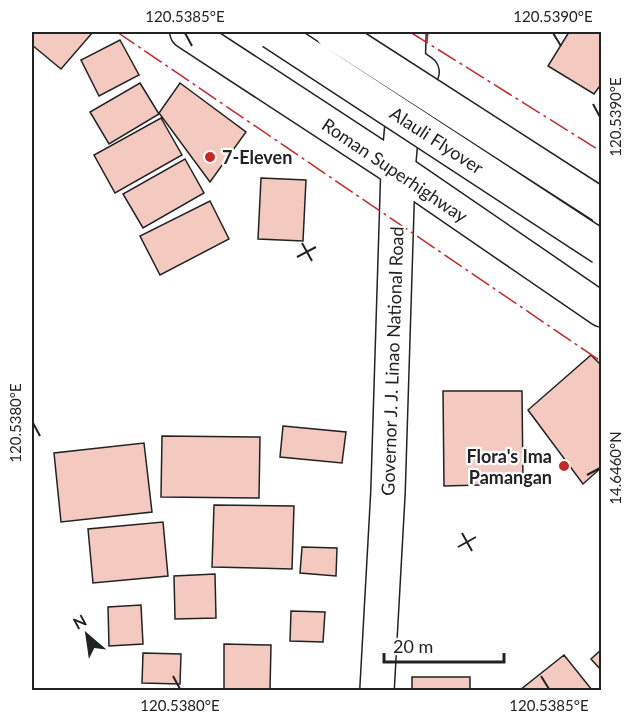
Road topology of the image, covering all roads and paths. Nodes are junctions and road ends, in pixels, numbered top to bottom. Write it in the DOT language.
graph roads {
  1 [pos="187,32"];
  2 [pos="272,32"];
  3 [pos="332,32"];
  4 [pos="364,32"];
  5 [pos="408,47"];
  6 [pos="398,170"];
  7 [pos="602,189"];
  8 [pos="602,206"];
  9 [pos="602,248"];
  10 [pos="602,310"];
  11 [pos="377,690"];
  1 -- 6 [label="main road, Roman Superhighway"];
  2 -- 9 [label="main road, Alauli Flyover, bridge"];
  3 -- 8 [label="main road, Alauli Flyover, bridge"];
  4 -- 5 [label="main road"];
  5 -- 6 [label="main road, Governor J. J. Linao National Road"];
  5 -- 7 [label="main road"];
  6 -- 10 [label="main road, Roman Superhighway"];
  6 -- 11 [label="main road, Governor J. J. Linao National Road"];
}
